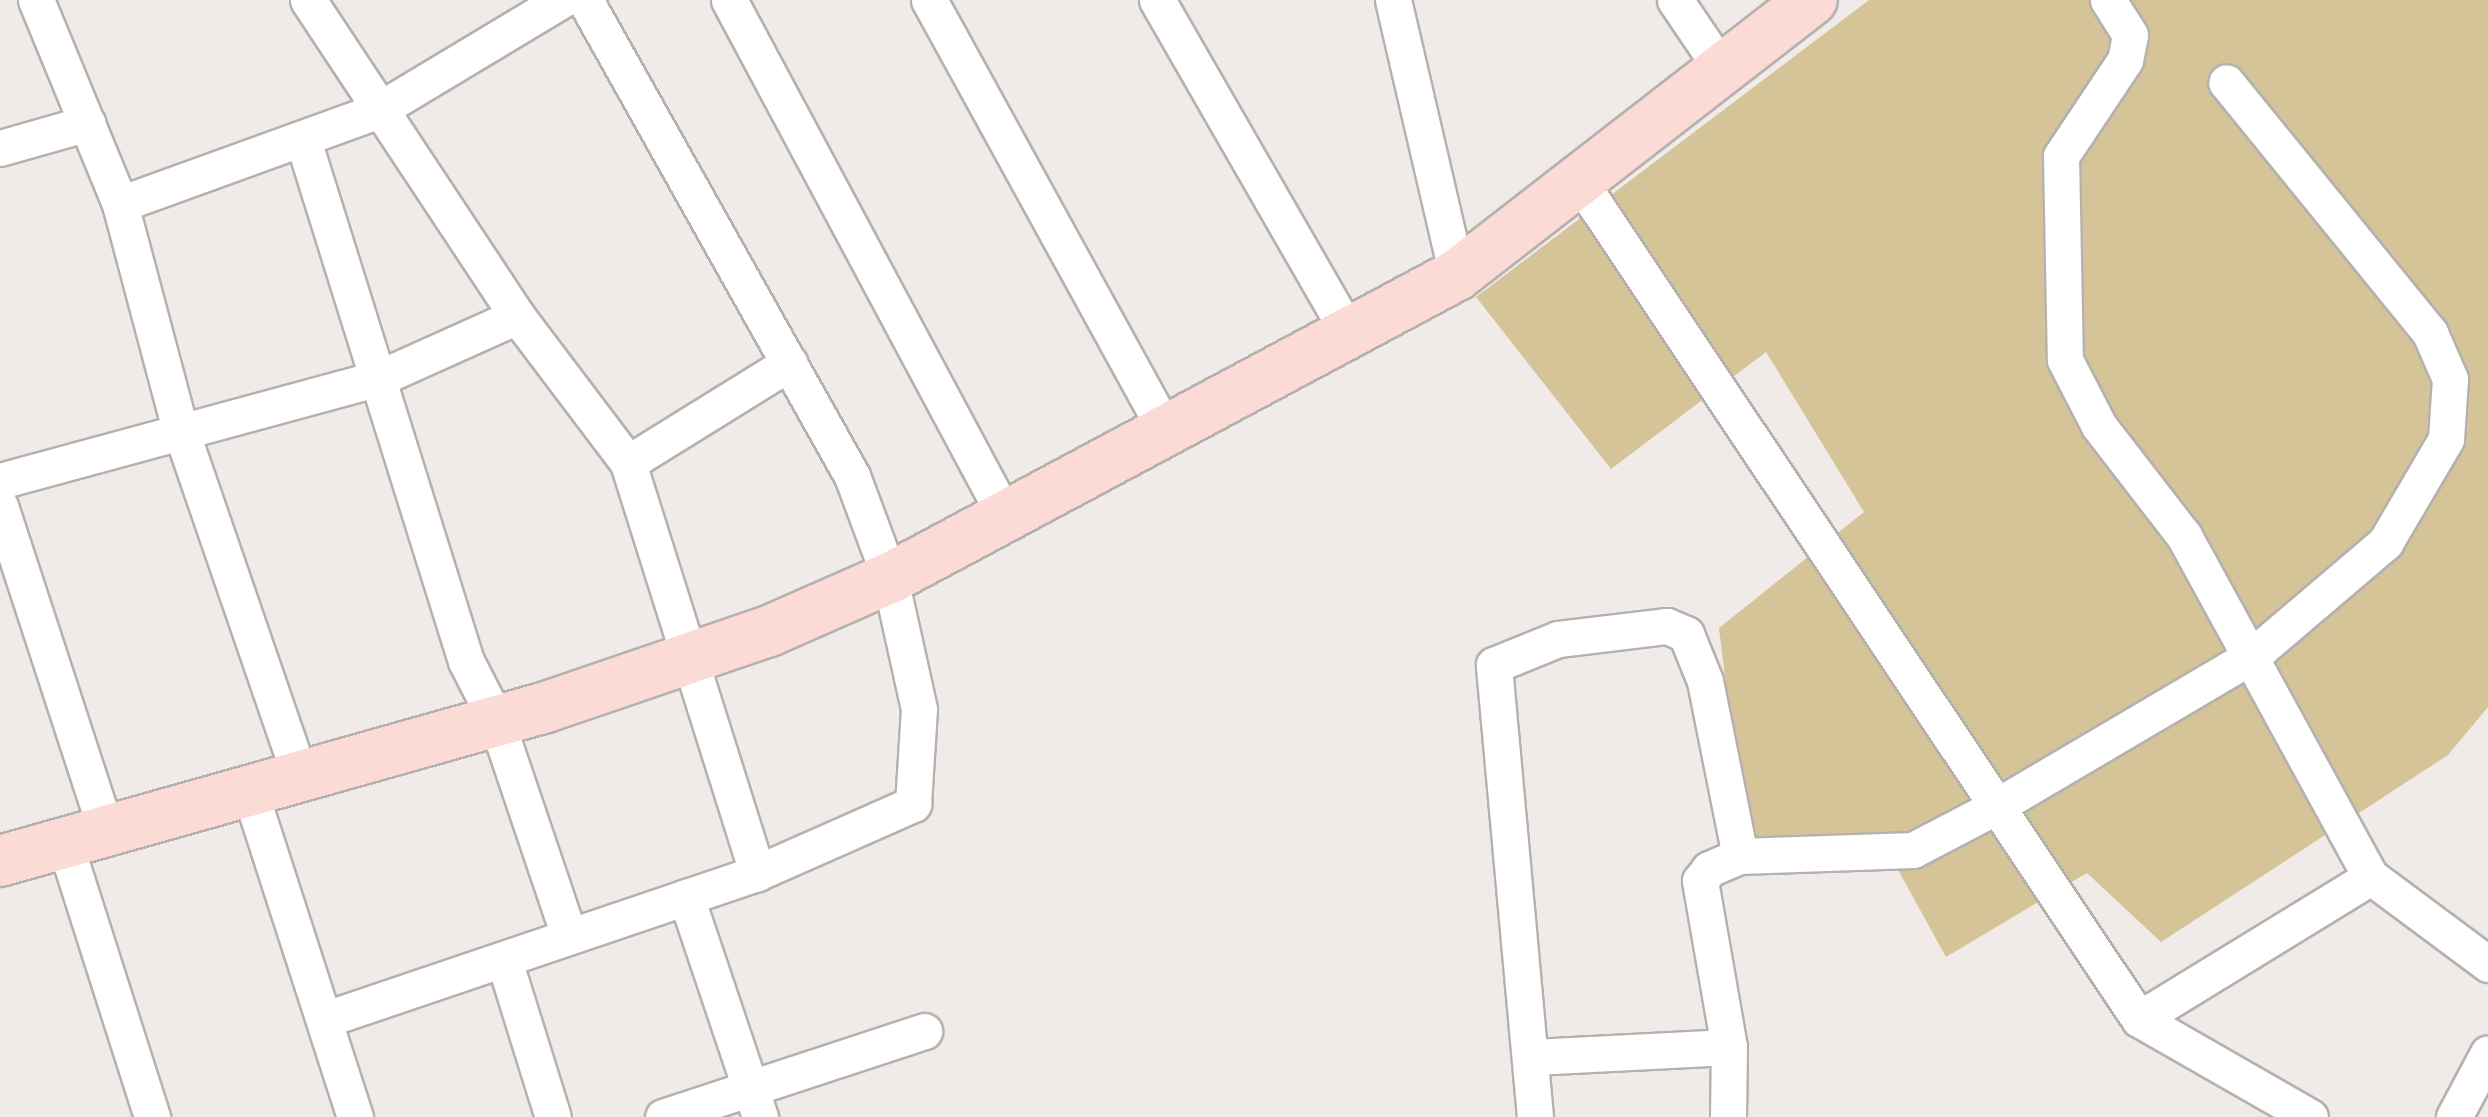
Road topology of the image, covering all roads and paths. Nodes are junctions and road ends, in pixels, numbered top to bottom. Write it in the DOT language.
graph roads {
  1 [pos="36,0"];
  2 [pos="308,0"];
  3 [pos="562,0"];
  4 [pos="585,0"];
  5 [pos="729,0"];
  6 [pos="929,0"];
  7 [pos="1157,0"];
  8 [pos="1393,0"];
  9 [pos="1675,0"];
  10 [pos="1812,0"];
  11 [pos="2108,0"];
  12 [pos="523,9"];
  13 [pos="1724,71"];
  14 [pos="2226,82"];
  15 [pos="376,110"];
  16 [pos="88,123"];
  17 [pos="304,140"];
  18 [pos="0,148"];
  19 [pos="1582,185"];
  20 [pos="120,204"];
  21 [pos="1457,276"];
  22 [pos="517,316"];
  23 [pos="1350,338"];
  24 [pos="789,362"];
  25 [pos="379,378"];
  26 [pos="180,425"];
  27 [pos="1165,430"];
  28 [pos="628,463"];
  29 [pos="0,480"];
  30 [pos="0,506"];
  31 [pos="1004,514"];
  32 [pos="890,578"];
  33 [pos="2252,656"];
  34 [pos="686,662"];
  35 [pos="496,720"];
  36 [pos="300,776"];
  37 [pos="249,789"];
  38 [pos="1997,806"];
  39 [pos="86,839"];
  40 [pos="1740,856"];
  41 [pos="0,862"];
  42 [pos="756,873"];
  43 [pos="2370,877"];
  44 [pos="686,898"];
  45 [pos="568,934"];
  46 [pos="504,960"];
  47 [pos="2488,964"];
  48 [pos="326,1018"];
  49 [pos="2139,1020"];
  50 [pos="924,1030"];
  51 [pos="1729,1048"];
  52 [pos="2488,1053"];
  53 [pos="1533,1057"];
  54 [pos="756,1103"];
  55 [pos="2457,1116"];
  56 [pos="152,1117"];
  57 [pos="355,1117"];
  58 [pos="554,1117"];
  59 [pos="663,1117"];
  60 [pos="1535,1117"];
  61 [pos="1728,1117"];
  62 [pos="2310,1117"];
  1 -- 16 [label="street"];
  2 -- 15 [label="street"];
  3 -- 12 [label="street"];
  4 -- 24 [label="street"];
  5 -- 31 [label="street"];
  6 -- 27 [label="street"];
  7 -- 23 [label="street"];
  8 -- 21 [label="street"];
  9 -- 13 [label="street"];
  10 -- 13 [label="street"];
  11 -- 33 [label="street"];
  12 -- 15 [label="street"];
  13 -- 19 [label="street"];
  14 -- 33 [label="street"];
  15 -- 17 [label="street"];
  15 -- 22 [label="street"];
  16 -- 18 [label="street"];
  16 -- 20 [label="street"];
  17 -- 20 [label="street"];
  17 -- 25 [label="street"];
  19 -- 21 [label="street"];
  19 -- 38 [label="street"];
  20 -- 26 [label="street"];
  21 -- 23 [label="street"];
  22 -- 25 [label="street"];
  22 -- 28 [label="street"];
  23 -- 27 [label="street"];
  24 -- 28 [label="street"];
  24 -- 32 [label="street"];
  25 -- 26 [label="street"];
  25 -- 35 [label="street"];
  26 -- 29 [label="street"];
  26 -- 36 [label="street"];
  27 -- 31 [label="street"];
  28 -- 34 [label="street"];
  30 -- 39 [label="street"];
  31 -- 32 [label="street"];
  32 -- 34 [label="street"];
  32 -- 42 [label="street"];
  33 -- 38 [label="street"];
  33 -- 43 [label="street"];
  34 -- 35 [label="street"];
  34 -- 42 [label="street"];
  35 -- 36 [label="street"];
  35 -- 45 [label="street"];
  36 -- 37 [label="street"];
  37 -- 39 [label="street"];
  37 -- 48 [label="street"];
  38 -- 40 [label="street"];
  38 -- 49 [label="street"];
  39 -- 41 [label="street"];
  39 -- 56 [label="street"];
  40 -- 51 [label="street"];
  40 -- 53 [label="street"];
  42 -- 44 [label="street"];
  43 -- 47 [label="street"];
  43 -- 49 [label="street"];
  44 -- 45 [label="street"];
  44 -- 54 [label="street"];
  45 -- 46 [label="street"];
  46 -- 48 [label="street"];
  46 -- 58 [label="street"];
  48 -- 57 [label="street"];
  49 -- 62 [label="street"];
  50 -- 54 [label="street"];
  51 -- 53 [label="street"];
  51 -- 61 [label="street"];
  52 -- 55 [label="street"];
  53 -- 60 [label="street"];
  54 -- 59 [label="street"];
}
